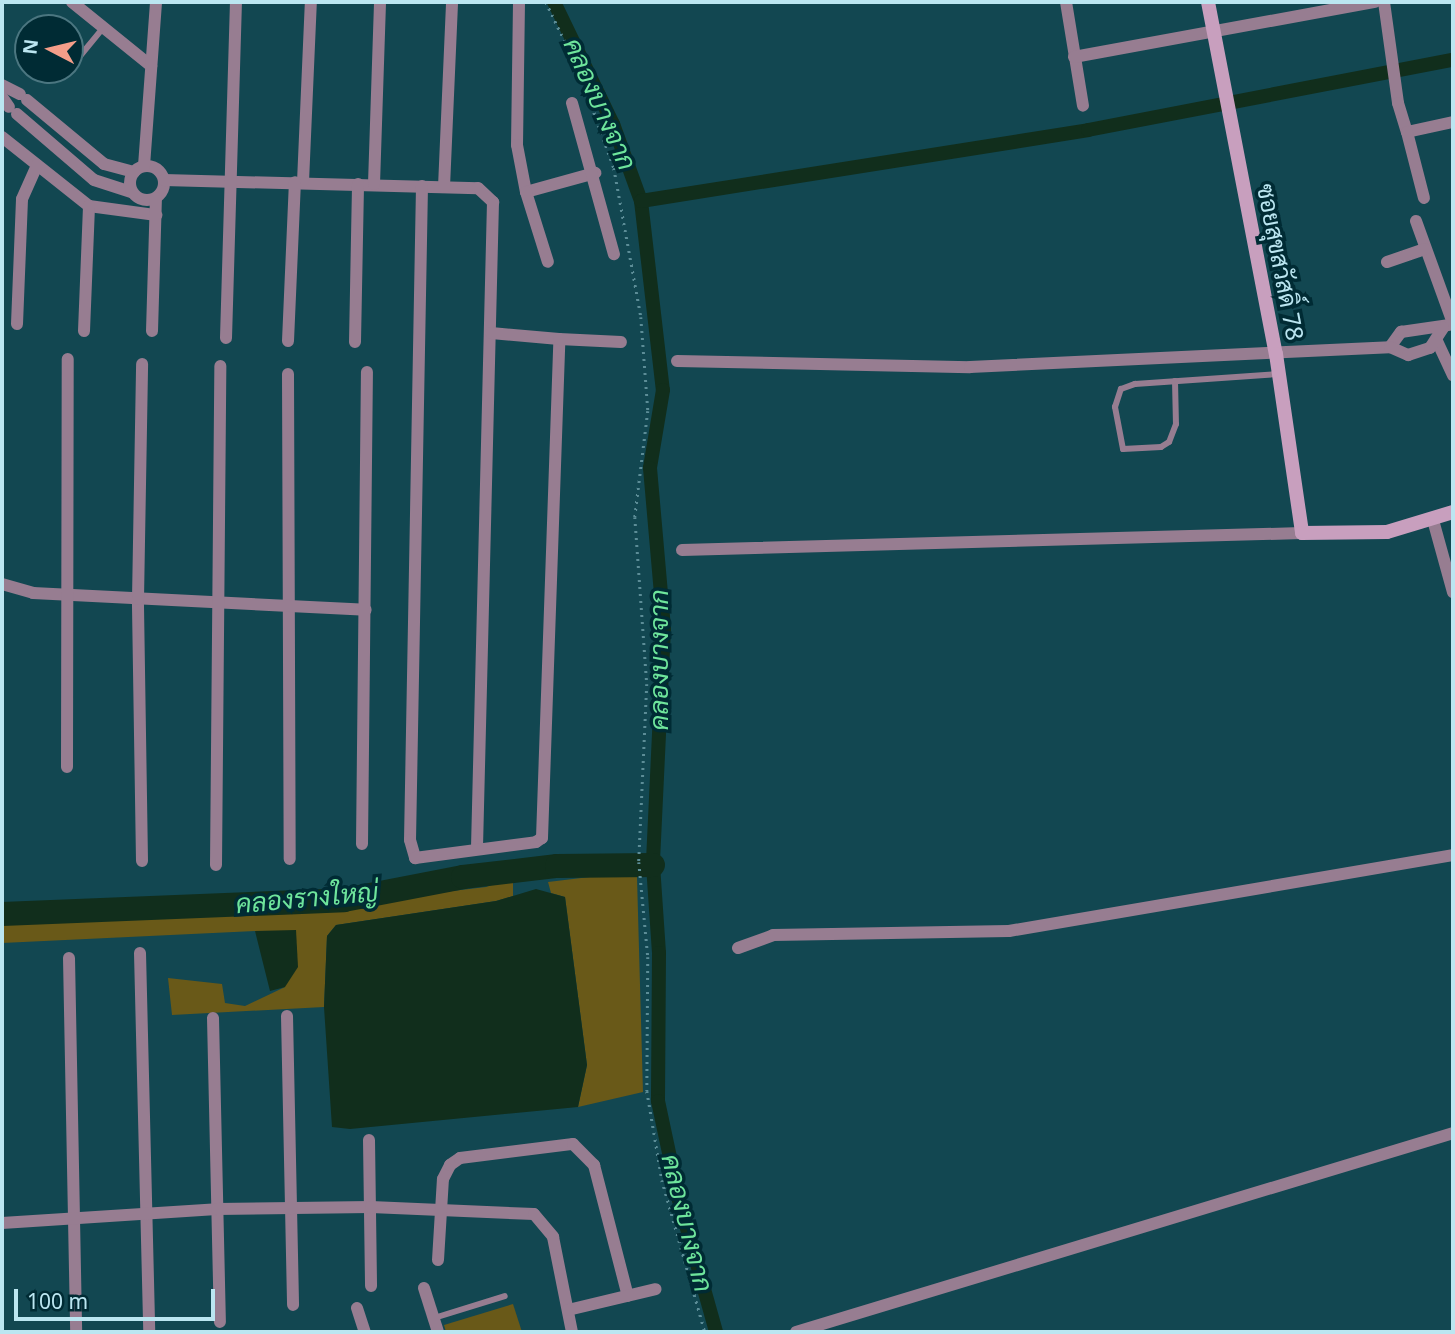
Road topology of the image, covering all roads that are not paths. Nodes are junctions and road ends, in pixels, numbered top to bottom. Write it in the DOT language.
graph roads {
  1 [pos="72,2"];
  2 [pos="156,2"];
  3 [pos="236,2"];
  4 [pos="311,2"];
  5 [pos="380,2"];
  6 [pos="452,2"];
  7 [pos="519,2"];
  8 [pos="1066,2"];
  9 [pos="1208,2"];
  10 [pos="1375,2"];
  11 [pos="1384,2"];
  12 [pos="103,28"];
  13 [pos="1214,31"];
  14 [pos="84,51"];
  15 [pos="1074,57"];
  16 [pos="150,66"];
  17 [pos="2,85"];
  18 [pos="572,103"];
  19 [pos="9,106"];
  20 [pos="1083,106"];
  21 [pos="1453,122"];
  22 [pos="1407,132"];
  23 [pos="2,137"];
  24 [pos="80,147"];
  25 [pos="70,160"];
  26 [pos="37,165"];
  27 [pos="139,169"];
  28 [pos="595,173"];
  29 [pos="232,179"];
  30 [pos="164,180"];
  31 [pos="299,182"];
  32 [pos="358,184"];
  33 [pos="374,184"];
  34 [pos="422,186"];
  35 [pos="444,187"];
  36 [pos="131,192"];
  37 [pos="526,192"];
  38 [pos="156,198"];
  39 [pos="1424,198"];
  40 [pos="89,206"];
  41 [pos="156,215"];
  42 [pos="1416,222"];
  43 [pos="1425,249"];
  44 [pos="614,254"];
  45 [pos="548,262"];
  46 [pos="1387,262"];
  47 [pos="17,324"];
  48 [pos="1450,324"];
  49 [pos="84,331"];
  50 [pos="152,331"];
  51 [pos="491,333"];
  52 [pos="226,338"];
  53 [pos="559,339"];
  54 [pos="288,341"];
  55 [pos="1437,341"];
  56 [pos="355,342"];
  57 [pos="621,342"];
  58 [pos="1390,348"];
  59 [pos="1276,354"];
  60 [pos="68,359"];
  61 [pos="677,361"];
  62 [pos="142,363"];
  63 [pos="220,366"];
  64 [pos="367,372"];
  65 [pos="288,374"];
  66 [pos="1278,374"];
  67 [pos="1453,376"];
  68 [pos="1175,381"];
  69 [pos="1453,512"];
  70 [pos="1433,520"];
  71 [pos="1302,533"];
  72 [pos="682,550"];
  73 [pos="2,584"];
  74 [pos="1453,592"];
  75 [pos="66,595"];
  76 [pos="138,599"];
  77 [pos="216,603"];
  78 [pos="286,607"];
  79 [pos="366,610"];
  80 [pos="67,767"];
  81 [pos="362,844"];
  82 [pos="477,848"];
  83 [pos="1453,855"];
  84 [pos="290,859"];
  85 [pos="142,861"];
  86 [pos="216,865"];
  87 [pos="738,948"];
  88 [pos="140,953"];
  89 [pos="69,958"];
  90 [pos="287,1016"];
  91 [pos="213,1018"];
  92 [pos="1453,1133"];
  93 [pos="369,1140"];
  94 [pos="371,1207"];
  95 [pos="294,1208"];
  96 [pos="217,1209"];
  97 [pos="442,1209"];
  98 [pos="143,1214"];
  99 [pos="73,1219"];
  100 [pos="2,1223"];
  101 [pos="438,1260"];
  102 [pos="371,1286"];
  103 [pos="424,1289"];
  104 [pos="656,1289"];
  105 [pos="505,1296"];
  106 [pos="628,1296"];
  107 [pos="293,1305"];
  108 [pos="357,1308"];
  109 [pos="568,1310"];
  110 [pos="434,1318"];
  111 [pos="220,1322"];
  112 [pos="76,1332"];
  113 [pos="149,1332"];
  114 [pos="365,1332"];
  115 [pos="438,1332"];
  116 [pos="572,1332"];
  117 [pos="796,1332"];
  1 -- 12 [label="street"];
  2 -- 16 [label="street"];
  3 -- 29 [label="street"];
  4 -- 31 [label="street"];
  5 -- 33 [label="street"];
  6 -- 35 [label="street"];
  7 -- 37 [label="street"];
  8 -- 15 [label="street"];
  9 -- 13 [label="street, ซอยสุขสวัสดิ์ 78"];
  10 -- 13 [label="street"];
  11 -- 22 [label="street"];
  12 -- 14 [label="lane"];
  12 -- 16 [label="street"];
  13 -- 15 [label="street"];
  13 -- 59 [label="street, ซอยสุขสวัสดิ์ 78"];
  15 -- 20 [label="street"];
  16 -- 27 [label="street"];
  17 -- 24 [label="street"];
  18 -- 28 [label="street"];
  19 -- 25 [label="street"];
  21 -- 22 [label="street"];
  22 -- 39 [label="street"];
  23 -- 26 [label="street"];
  24 -- 25 [label="street"];
  24 -- 27 [label="street"];
  25 -- 36 [label="street"];
  26 -- 40 [label="street"];
  26 -- 47 [label="street"];
  27 -- 30 [label="street"];
  27 -- 36 [label="street"];
  28 -- 37 [label="street"];
  28 -- 44 [label="street"];
  29 -- 30 [label="street"];
  29 -- 31 [label="street"];
  29 -- 52 [label="street"];
  30 -- 38 [label="street"];
  31 -- 32 [label="street"];
  31 -- 54 [label="street"];
  32 -- 33 [label="street"];
  32 -- 56 [label="street"];
  33 -- 34 [label="street"];
  34 -- 35 [label="street"];
  34 -- 82 [label="street"];
  35 -- 51 [label="street"];
  36 -- 38 [label="street"];
  37 -- 45 [label="street"];
  38 -- 41 [label="street"];
  40 -- 41 [label="street"];
  40 -- 49 [label="street"];
  41 -- 50 [label="street"];
  42 -- 43 [label="street"];
  43 -- 46 [label="street"];
  43 -- 48 [label="street"];
  48 -- 55 [label="street"];
  48 -- 58 [label="street"];
  51 -- 53 [label="street"];
  51 -- 82 [label="street"];
  53 -- 57 [label="street"];
  53 -- 82 [label="street"];
  55 -- 58 [label="street"];
  55 -- 67 [label="street"];
  58 -- 59 [label="street"];
  59 -- 61 [label="street"];
  59 -- 66 [label="street, ซอยสุขสวัสดิ์ 78"];
  60 -- 75 [label="street"];
  62 -- 76 [label="street"];
  63 -- 77 [label="street"];
  64 -- 79 [label="street"];
  65 -- 78 [label="street"];
  66 -- 68 [label="lane"];
  66 -- 71 [label="street, ซอยสุขสวัสดิ์ 78"];
  68 -- 68 [label="lane"];
  69 -- 70 [label="street"];
  70 -- 71 [label="street"];
  70 -- 74 [label="street"];
  71 -- 72 [label="street"];
  73 -- 75 [label="street"];
  75 -- 76 [label="street"];
  75 -- 80 [label="street"];
  76 -- 77 [label="street"];
  76 -- 85 [label="street"];
  77 -- 78 [label="street"];
  77 -- 86 [label="street"];
  78 -- 79 [label="street"];
  78 -- 84 [label="street"];
  79 -- 81 [label="street"];
  83 -- 87 [label="street"];
  88 -- 98 [label="street"];
  89 -- 99 [label="street"];
  90 -- 95 [label="street"];
  91 -- 96 [label="street"];
  92 -- 117 [label="street"];
  93 -- 94 [label="street"];
  94 -- 95 [label="street"];
  94 -- 97 [label="street"];
  94 -- 102 [label="street"];
  95 -- 96 [label="street"];
  95 -- 107 [label="street"];
  96 -- 98 [label="street"];
  96 -- 111 [label="street"];
  97 -- 101 [label="street"];
  97 -- 106 [label="street"];
  97 -- 109 [label="street"];
  98 -- 99 [label="street"];
  98 -- 113 [label="street"];
  99 -- 100 [label="street"];
  99 -- 112 [label="street"];
  103 -- 110 [label="street"];
  104 -- 106 [label="street"];
  105 -- 110 [label="lane"];
  106 -- 109 [label="street"];
  108 -- 114 [label="street"];
  109 -- 116 [label="street"];
  110 -- 115 [label="street"];
}
